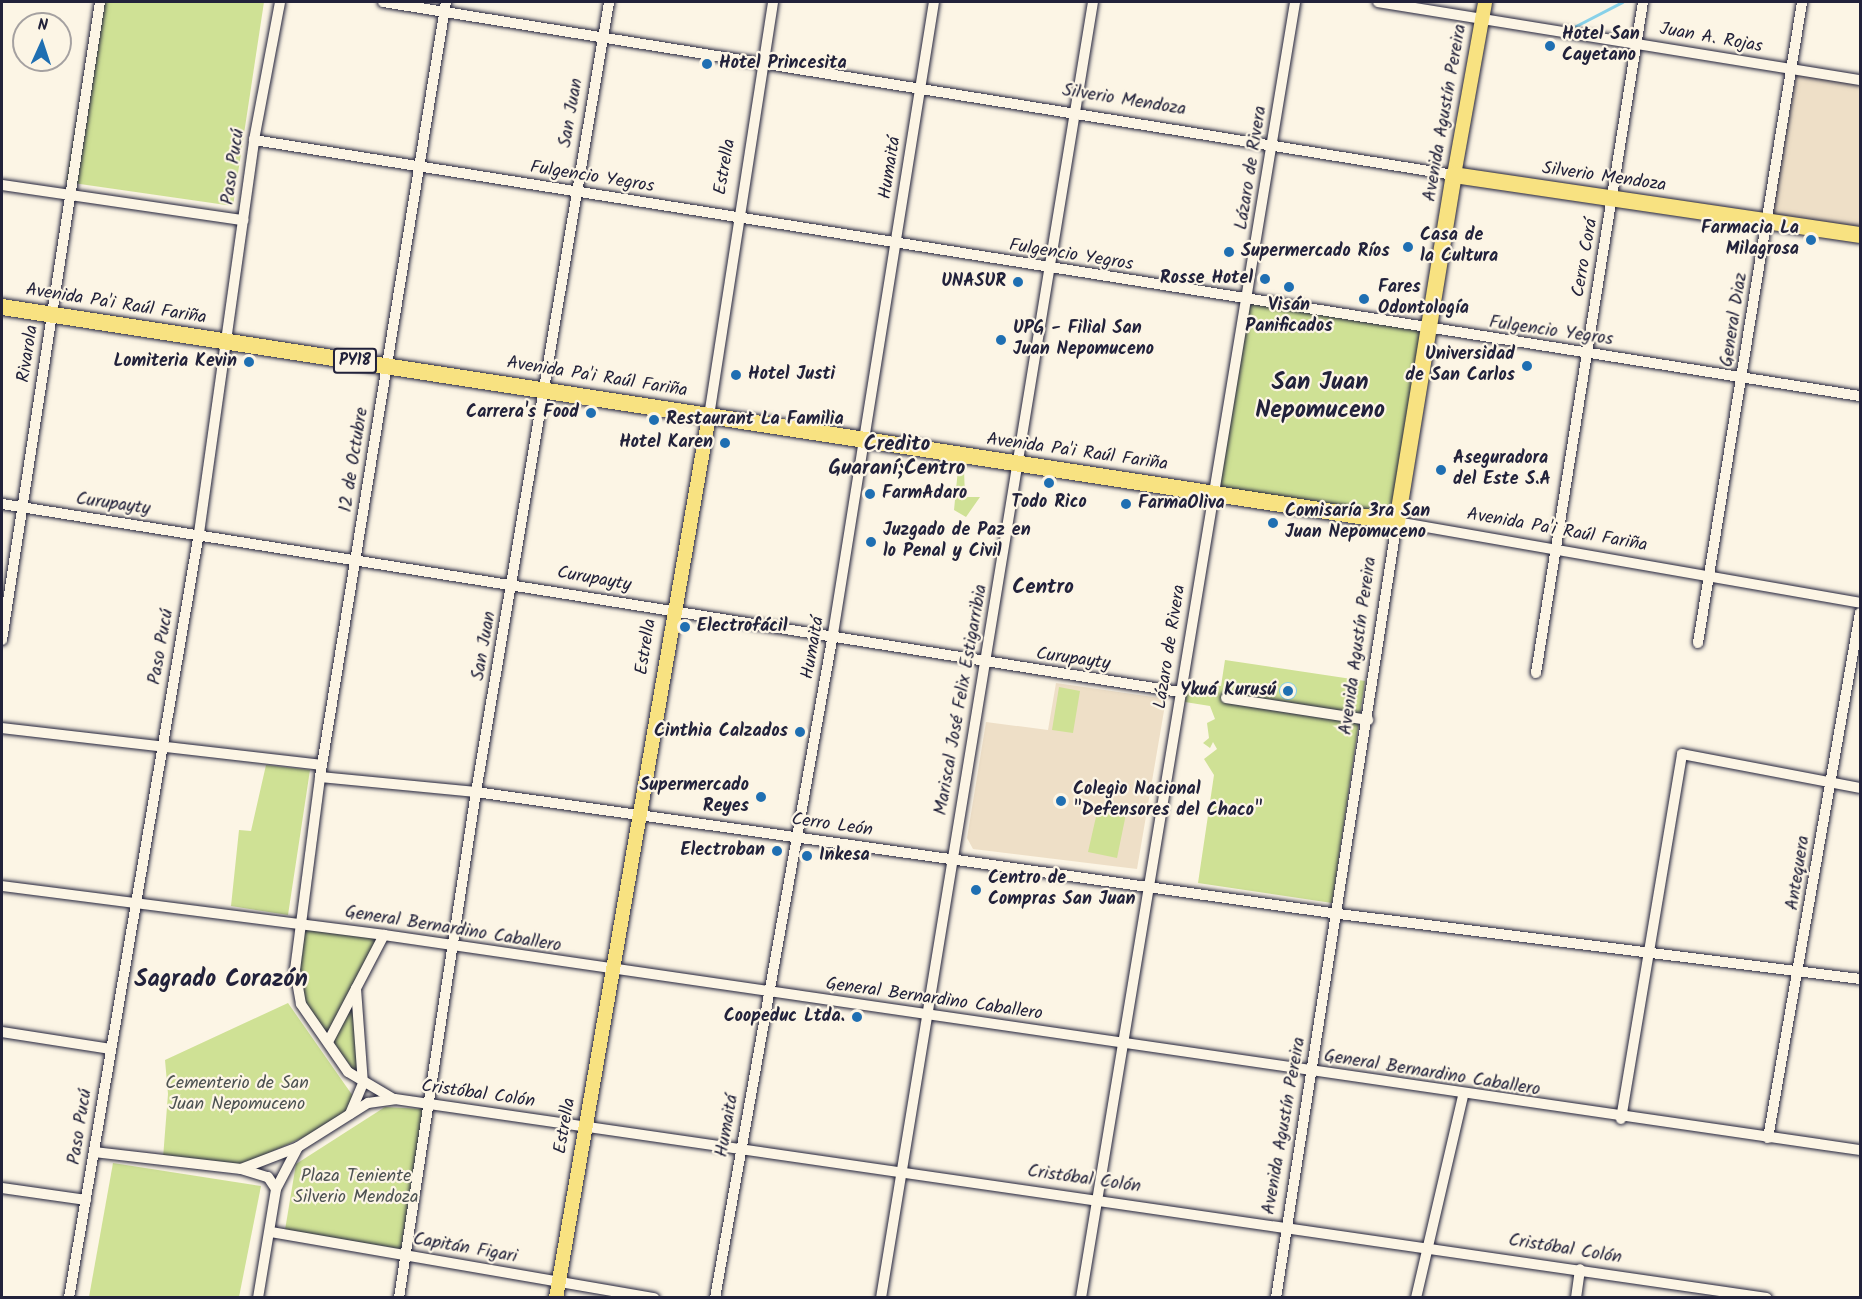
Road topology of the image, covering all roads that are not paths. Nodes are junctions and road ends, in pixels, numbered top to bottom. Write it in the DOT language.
graph roads {
  1 [pos="100,2"];
  2 [pos="280,2"];
  3 [pos="383,2"];
  4 [pos="446,2"];
  5 [pos="609,2"];
  6 [pos="773,2"];
  7 [pos="934,2"];
  8 [pos="1093,2"];
  9 [pos="1295,2"];
  10 [pos="1378,2"];
  11 [pos="1485,2"];
  12 [pos="1643,2"];
  13 [pos="1803,2"];
  14 [pos="444,13"];
  15 [pos="1483,18"];
  16 [pos="603,37"];
  17 [pos="1635,42"];
  18 [pos="763,63"];
  19 [pos="1791,69"];
  20 [pos="1860,80"];
  21 [pos="920,89"];
  22 [pos="1073,114"];
  23 [pos="254,140"];
  24 [pos="1273,144"];
  25 [pos="420,168"];
  26 [pos="1454,175"];
  27 [pos="2,185"];
  28 [pos="575,193"];
  29 [pos="70,194"];
  30 [pos="1613,199"];
  31 [pos="735,218"];
  32 [pos="243,220"];
  33 [pos="1767,221"];
  34 [pos="1860,235"];
  35 [pos="896,245"];
  36 [pos="1049,270"];
  37 [pos="1247,300"];
  38 [pos="2,307"];
  39 [pos="52,315"];
  40 [pos="1429,330"];
  41 [pos="226,342"];
  42 [pos="1587,354"];
  43 [pos="387,365"];
  44 [pos="1743,377"];
  45 [pos="541,388"];
  46 [pos="1860,396"];
  47 [pos="708,416"];
  48 [pos="866,440"];
  49 [pos="1019,464"];
  50 [pos="1213,493"];
  51 [pos="2,504"];
  52 [pos="22,508"];
  53 [pos="1397,522"];
  54 [pos="199,533"];
  55 [pos="1555,550"];
  56 [pos="355,559"];
  57 [pos="1709,578"];
  58 [pos="513,583"];
  59 [pos="1860,603"];
  60 [pos="671,610"];
  61 [pos="1860,613"];
  62 [pos="2,640"];
  63 [pos="832,640"];
  64 [pos="1698,643"];
  65 [pos="986,664"];
  66 [pos="1536,673"];
  67 [pos="1180,692"];
  68 [pos="1226,698"];
  69 [pos="1368,720"];
  70 [pos="2,728"];
  71 [pos="161,748"];
  72 [pos="322,765"];
  73 [pos="320,777"];
  74 [pos="1831,782"];
  75 [pos="1860,788"];
  76 [pos="476,792"];
  77 [pos="640,814"];
  78 [pos="796,838"];
  79 [pos="952,858"];
  80 [pos="1148,884"];
  81 [pos="2,886"];
  82 [pos="136,900"];
  83 [pos="1340,914"];
  84 [pos="300,924"];
  85 [pos="384,935"];
  86 [pos="451,946"];
  87 [pos="1653,953"];
  88 [pos="1799,971"];
  89 [pos="613,972"];
  90 [pos="1860,979"];
  91 [pos="356,988"];
  92 [pos="769,993"];
  93 [pos="924,1015"];
  94 [pos="2,1032"];
  95 [pos="328,1042"];
  96 [pos="1125,1043"];
  97 [pos="111,1049"];
  98 [pos="1315,1073"];
  99 [pos="363,1084"];
  100 [pos="1463,1096"];
  101 [pos="395,1099"];
  102 [pos="425,1104"];
  103 [pos="350,1114"];
  104 [pos="1621,1119"];
  105 [pos="584,1127"];
  106 [pos="1768,1138"];
  107 [pos="298,1147"];
  108 [pos="741,1149"];
  109 [pos="1860,1150"];
  110 [pos="94,1152"];
  111 [pos="241,1169"];
  112 [pos="901,1171"];
  113 [pos="2,1188"];
  114 [pos="276,1189"];
  115 [pos="1100,1199"];
  116 [pos="86,1200"];
  117 [pos="1288,1225"];
  118 [pos="270,1232"];
  119 [pos="1425,1246"];
  120 [pos="406,1256"];
  121 [pos="1580,1269"];
  122 [pos="559,1282"];
  123 [pos="69,1298"];
  124 [pos="258,1298"];
  125 [pos="399,1298"];
  126 [pos="556,1298"];
  127 [pos="654,1298"];
  128 [pos="715,1298"];
  129 [pos="880,1298"];
  130 [pos="1081,1298"];
  131 [pos="1276,1298"];
  132 [pos="1416,1298"];
  133 [pos="1576,1298"];
  134 [pos="1767,1298"];
  1 -- 29 [label="street, Rivarola"];
  2 -- 23 [label="street, Paso Pucú"];
  3 -- 14 [label="street, Silverio Mendoza"];
  4 -- 14 [label="street, 12 de Octubre"];
  5 -- 16 [label="street, San Juan"];
  6 -- 18 [label="street, Estrella"];
  7 -- 21 [label="street, Humaitá"];
  8 -- 22 [label="street, Mariscal José Felix Estigarribia"];
  9 -- 24 [label="street, Lázaro de Rivera"];
  10 -- 15 [label="street, Juan A. Rojas"];
  11 -- 15 [label="main road, Avenida Agustín Pereira"];
  12 -- 17 [label="street, Cerro Corá"];
  13 -- 19 [label="street, General Diaz"];
  14 -- 16 [label="street, Silverio Mendoza"];
  14 -- 25 [label="street, 12 de Octubre"];
  15 -- 17 [label="street, Juan A. Rojas"];
  15 -- 26 [label="main road, Avenida Agustín Pereira"];
  16 -- 18 [label="street, Silverio Mendoza"];
  16 -- 28 [label="street, San Juan"];
  17 -- 19 [label="street, Juan A. Rojas"];
  17 -- 30 [label="street, Cerro Corá"];
  18 -- 21 [label="street, Silverio Mendoza"];
  18 -- 31 [label="street, Estrella"];
  19 -- 20 [label="street, Juan A. Rojas"];
  19 -- 33 [label="street, General Diaz"];
  21 -- 22 [label="street, Silverio Mendoza"];
  21 -- 35 [label="street, Humaitá"];
  22 -- 24 [label="street, Silverio Mendoza"];
  22 -- 36 [label="street, Mariscal José Felix Estigarribia"];
  23 -- 25 [label="street, Fulgencio Yegros"];
  23 -- 32 [label="street, Paso Pucú"];
  24 -- 26 [label="street, Silverio Mendoza"];
  24 -- 37 [label="street, Lázaro de Rivera"];
  25 -- 28 [label="street, Fulgencio Yegros"];
  25 -- 43 [label="street, 12 de Octubre"];
  26 -- 30 [label="highway, Silverio Mendoza"];
  26 -- 40 [label="highway, Avenida Agustín Pereira"];
  27 -- 29 [label="street"];
  28 -- 31 [label="street, Fulgencio Yegros"];
  28 -- 45 [label="street, San Juan"];
  29 -- 32 [label="street"];
  29 -- 39 [label="street, Rivarola"];
  30 -- 33 [label="highway, Silverio Mendoza"];
  30 -- 42 [label="street, Cerro Corá"];
  31 -- 35 [label="street, Fulgencio Yegros"];
  31 -- 47 [label="street, Estrella"];
  32 -- 41 [label="street, Paso Pucú"];
  33 -- 34 [label="highway, Silverio Mendoza"];
  33 -- 44 [label="street, General Diaz"];
  35 -- 36 [label="street, Fulgencio Yegros"];
  35 -- 48 [label="street, Humaitá"];
  36 -- 37 [label="street, Fulgencio Yegros"];
  36 -- 49 [label="street, Mariscal José Felix Estigarribia"];
  37 -- 40 [label="street, Fulgencio Yegros"];
  37 -- 50 [label="street, Lázaro de Rivera"];
  38 -- 39 [label="highway, Avenida Pa'i Raúl Fariña / PY18"];
  39 -- 41 [label="highway, Avenida Pa'i Raúl Fariña / PY18"];
  39 -- 52 [label="street, Rivarola"];
  40 -- 42 [label="street, Fulgencio Yegros"];
  40 -- 53 [label="highway, Avenida Agustín Pereira"];
  41 -- 43 [label="highway, Avenida Pa'i Raúl Fariña / PY18"];
  41 -- 54 [label="street, Paso Pucú"];
  42 -- 44 [label="street, Fulgencio Yegros"];
  42 -- 55 [label="street, Cerro Corá"];
  43 -- 45 [label="highway, Avenida Pa'i Raúl Fariña / PY18"];
  43 -- 56 [label="street, 12 de Octubre"];
  44 -- 46 [label="street, Fulgencio Yegros"];
  44 -- 57 [label="street, General Diaz"];
  45 -- 47 [label="highway, Avenida Pa'i Raúl Fariña / PY18"];
  45 -- 58 [label="street, San Juan"];
  47 -- 48 [label="highway, Avenida Pa'i Raúl Fariña / PY18"];
  47 -- 60 [label="main road, Estrella"];
  48 -- 49 [label="highway, Avenida Pa'i Raúl Fariña / PY18"];
  48 -- 63 [label="street, Humaitá"];
  49 -- 50 [label="highway, Avenida Pa'i Raúl Fariña / PY18"];
  49 -- 65 [label="street, Mariscal José Felix Estigarribia"];
  50 -- 53 [label="highway, Avenida Pa'i Raúl Fariña"];
  50 -- 67 [label="street, Lázaro de Rivera"];
  51 -- 52 [label="street, Curupayty"];
  52 -- 54 [label="street, Curupayty"];
  52 -- 62 [label="street, Rivarola"];
  53 -- 55 [label="street, Avenida Pa'i Raúl Fariña"];
  53 -- 69 [label="street, Avenida Agustín Pereira"];
  54 -- 56 [label="street, Curupayty"];
  54 -- 71 [label="street, Paso Pucú"];
  55 -- 57 [label="street, Avenida Pa'i Raúl Fariña"];
  55 -- 66 [label="street, Cerro Corá"];
  56 -- 58 [label="street, Curupayty"];
  56 -- 72 [label="street, 12 de Octubre"];
  57 -- 59 [label="street, Avenida Pa'i Raúl Fariña"];
  57 -- 64 [label="street, General Diaz"];
  58 -- 60 [label="street, Curupayty"];
  58 -- 76 [label="street, San Juan"];
  60 -- 63 [label="street, Curupayty"];
  60 -- 77 [label="main road, Estrella"];
  61 -- 74 [label="street, Antequera"];
  63 -- 65 [label="street, Curupayty"];
  63 -- 78 [label="street, Humaitá"];
  65 -- 67 [label="street, Curupayty"];
  65 -- 79 [label="street, Mariscal José Felix Estigarribia"];
  67 -- 80 [label="street, Lázaro de Rivera"];
  68 -- 69 [label="street"];
  69 -- 83 [label="street, Avenida Agustín Pereira"];
  70 -- 71 [label="street"];
  71 -- 72 [label="street"];
  71 -- 82 [label="street, Paso Pucú"];
  72 -- 73 [label="street, 12 de Octubre"];
  73 -- 76 [label="street, Cerro León"];
  73 -- 84 [label="street, 12 de Octubre"];
  74 -- 75 [label="street"];
  74 -- 87 [label="street"];
  74 -- 88 [label="street, Antequera"];
  76 -- 77 [label="street, Cerro León"];
  76 -- 86 [label="street, San Juan"];
  77 -- 78 [label="street, Cerro León"];
  77 -- 89 [label="main road, Estrella"];
  78 -- 79 [label="street, Cerro León"];
  78 -- 92 [label="street, Humaitá"];
  79 -- 80 [label="street, Cerro León"];
  79 -- 93 [label="street, Mariscal José Felix Estigarribia"];
  80 -- 83 [label="street, Cerro León"];
  80 -- 96 [label="street, Lázaro de Rivera"];
  81 -- 82 [label="street, General Bernardino Caballero"];
  82 -- 84 [label="street, General Bernardino Caballero"];
  82 -- 97 [label="street, Paso Pucú"];
  83 -- 87 [label="street, Cerro León"];
  83 -- 98 [label="street, Avenida Agustín Pereira"];
  84 -- 85 [label="street, General Bernardino Caballero"];
  84 -- 95 [label="street, 12 de Octubre"];
  85 -- 86 [label="street, General Bernardino Caballero"];
  85 -- 91 [label="street"];
  86 -- 89 [label="street, General Bernardino Caballero"];
  86 -- 102 [label="street, San Juan"];
  87 -- 88 [label="street, Cerro León"];
  87 -- 104 [label="street"];
  88 -- 90 [label="street, Cerro León"];
  88 -- 106 [label="street, Antequera"];
  89 -- 92 [label="street, General Bernardino Caballero"];
  89 -- 105 [label="main road, Estrella"];
  91 -- 95 [label="street"];
  91 -- 99 [label="street"];
  92 -- 93 [label="street, General Bernardino Caballero"];
  92 -- 108 [label="street, Humaitá"];
  93 -- 96 [label="street, General Bernardino Caballero"];
  93 -- 112 [label="street, Mariscal José Felix Estigarribia"];
  94 -- 97 [label="street"];
  95 -- 99 [label="street, 12 de Octubre"];
  96 -- 98 [label="street, General Bernardino Caballero"];
  96 -- 115 [label="street, Lázaro de Rivera"];
  97 -- 110 [label="street, Paso Pucú"];
  98 -- 100 [label="street, General Bernardino Caballero"];
  98 -- 117 [label="street, Avenida Agustín Pereira"];
  99 -- 101 [label="street"];
  99 -- 103 [label="street"];
  100 -- 104 [label="street, General Bernardino Caballero"];
  100 -- 119 [label="street"];
  101 -- 102 [label="street, Cristóbal Colón"];
  101 -- 103 [label="street"];
  102 -- 105 [label="street, Cristóbal Colón"];
  102 -- 120 [label="street, San Juan"];
  103 -- 107 [label="street"];
  104 -- 106 [label="street, General Bernardino Caballero"];
  105 -- 108 [label="street, Cristóbal Colón"];
  105 -- 122 [label="main road, Estrella"];
  106 -- 109 [label="street, General Bernardino Caballero"];
  107 -- 111 [label="street"];
  107 -- 114 [label="street"];
  108 -- 112 [label="street, Cristóbal Colón"];
  108 -- 128 [label="street, Humaitá"];
  110 -- 111 [label="street"];
  110 -- 116 [label="street, Paso Pucú"];
  111 -- 114 [label="street"];
  112 -- 115 [label="street, Cristóbal Colón"];
  112 -- 129 [label="street, Mariscal José Felix Estigarribia"];
  113 -- 116 [label="street"];
  114 -- 118 [label="street"];
  115 -- 117 [label="street, Cristóbal Colón"];
  115 -- 130 [label="street, Lázaro de Rivera"];
  116 -- 123 [label="street, Paso Pucú"];
  117 -- 119 [label="street, Cristóbal Colón"];
  117 -- 131 [label="street, Avenida Agustín Pereira"];
  118 -- 120 [label="street, Capitán Figari"];
  118 -- 124 [label="street"];
  119 -- 121 [label="street, Cristóbal Colón"];
  119 -- 132 [label="street"];
  120 -- 122 [label="street, Capitán Figari"];
  120 -- 125 [label="street, San Juan"];
  121 -- 133 [label="street"];
  121 -- 134 [label="street, Cristóbal Colón"];
  122 -- 126 [label="main road, Estrella"];
  122 -- 127 [label="street, Capitán Figari"];
}
